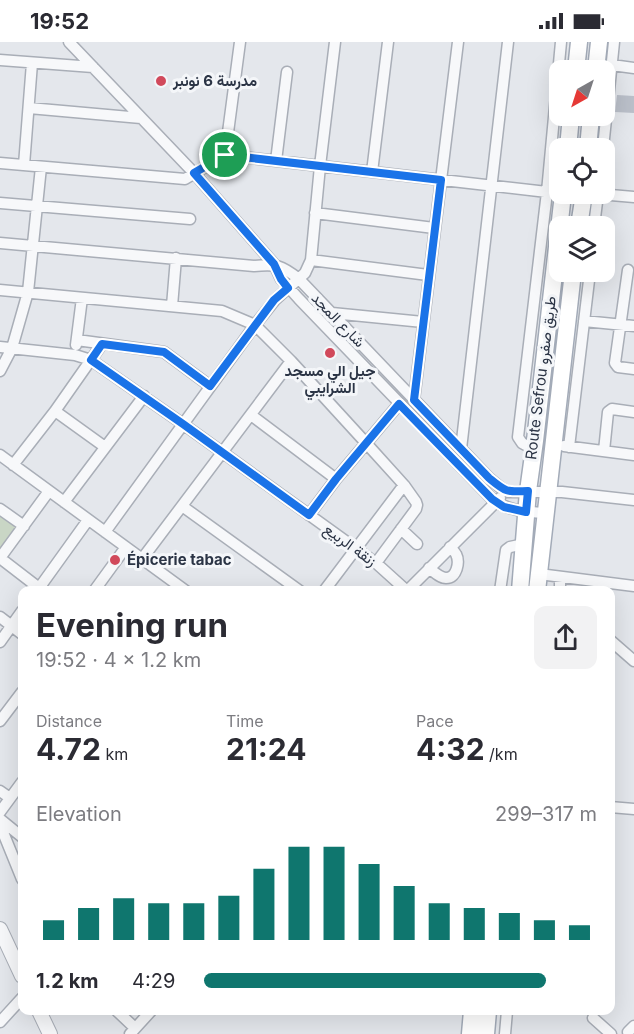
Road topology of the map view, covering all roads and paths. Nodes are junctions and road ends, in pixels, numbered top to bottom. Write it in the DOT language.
graph roads {
  1 [pos="69,42"];
  2 [pos="240,42"];
  3 [pos="335,42"];
  4 [pos="388,42"];
  5 [pos="458,42"];
  6 [pos="508,42"];
  7 [pos="561,42"];
  8 [pos="579,42"];
  9 [pos="599,42"];
  10 [pos="614,42"];
  11 [pos="0,60"];
  12 [pos="577,60"];
  13 [pos="602,60"];
  14 [pos="607,60"];
  15 [pos="32,63"];
  16 [pos="93,68"];
  17 [pos="615,68"];
  18 [pos="634,68"];
  19 [pos="287,72"];
  20 [pos="29,108"];
  21 [pos="141,118"];
  22 [pos="557,138"];
  23 [pos="225,155"];
  24 [pos="276,161"];
  25 [pos="0,163"];
  26 [pos="24,165"];
  27 [pos="320,166"];
  28 [pos="41,167"];
  29 [pos="372,172"];
  30 [pos="194,173"];
  31 [pos="441,180"];
  32 [pos="492,185"];
  33 [pos="549,192"];
  34 [pos="615,195"];
  35 [pos="634,197"];
  36 [pos="0,203"];
  37 [pos="554,204"];
  38 [pos="37,206"];
  39 [pos="315,213"];
  40 [pos="190,219"];
  41 [pos="434,228"];
  42 [pos="0,243"];
  43 [pos="34,246"];
  44 [pos="176,258"];
  45 [pos="311,260"];
  46 [pos="274,264"];
  47 [pos="628,270"];
  48 [pos="428,275"];
  49 [pos="299,279"];
  50 [pos="572,282"];
  51 [pos="589,282"];
  52 [pos="288,288"];
  53 [pos="0,290"];
  54 [pos="28,292"];
  55 [pos="82,298"];
  56 [pos="172,306"];
  57 [pos="332,313"];
  58 [pos="584,321"];
  59 [pos="423,322"];
  60 [pos="620,324"];
  61 [pos="255,325"];
  62 [pos="634,326"];
  63 [pos="77,340"];
  64 [pos="102,344"];
  65 [pos="0,347"];
  66 [pos="12,348"];
  67 [pos="75,355"];
  68 [pos="91,360"];
  69 [pos="291,361"];
  70 [pos="634,369"];
  71 [pos="0,371"];
  72 [pos="210,386"];
  73 [pos="144,396"];
  74 [pos="414,400"];
  75 [pos="399,404"];
  76 [pos="55,411"];
  77 [pos="634,412"];
  78 [pos="251,415"];
  79 [pos="183,424"];
  80 [pos="366,442"];
  81 [pos="562,446"];
  82 [pos="105,447"];
  83 [pos="461,449"];
  84 [pos="604,451"];
  85 [pos="222,453"];
  86 [pos="0,455"];
  87 [pos="634,455"];
  88 [pos="13,465"];
  89 [pos="336,479"];
  90 [pos="404,485"];
  91 [pos="49,491"];
  92 [pos="505,491"];
  93 [pos="528,491"];
  94 [pos="548,491"];
  95 [pos="634,500"];
  96 [pos="64,502"];
  97 [pos="496,502"];
  98 [pos="182,506"];
  99 [pos="0,509"];
  100 [pos="526,512"];
  101 [pos="546,513"];
  102 [pos="309,515"];
  103 [pos="88,520"];
  104 [pos="24,526"];
  105 [pos="401,529"];
  106 [pos="105,532"];
  107 [pos="417,544"];
  108 [pos="524,544"];
  109 [pos="126,547"];
  110 [pos="450,547"];
  111 [pos="356,549"];
  112 [pos="0,558"];
  113 [pos="142,559"];
  114 [pos="376,563"];
  115 [pos="429,568"];
  116 [pos="539,574"];
  117 [pos="560,577"];
  118 [pos="634,585"];
  119 [pos="33,586"];
  120 [pos="41,586"];
  121 [pos="98,586"];
  122 [pos="179,586"];
  123 [pos="293,586"];
  124 [pos="328,586"];
  125 [pos="401,586"];
  126 [pos="412,586"];
  127 [pos="502,586"];
  128 [pos="520,586"];
  129 [pos="538,586"];
  130 [pos="560,586"];
  131 [pos="0,617"];
  132 [pos="18,617"];
  133 [pos="12,626"];
  134 [pos="18,631"];
  135 [pos="0,642"];
  136 [pos="615,645"];
  137 [pos="634,662"];
  138 [pos="18,697"];
  139 [pos="0,721"];
  140 [pos="18,787"];
  141 [pos="0,790"];
  142 [pos="10,798"];
  143 [pos="615,807"];
  144 [pos="634,809"];
  145 [pos="0,812"];
  146 [pos="0,819"];
  147 [pos="0,825"];
  148 [pos="18,834"];
  149 [pos="18,869"];
  150 [pos="0,930"];
  151 [pos="18,968"];
  152 [pos="18,1002"];
  153 [pos="41,1015"];
  154 [pos="120,1015"];
  155 [pos="147,1015"];
  156 [pos="472,1015"];
  157 [pos="488,1015"];
  158 [pos="507,1015"];
  159 [pos="592,1018"];
  160 [pos="0,1022"];
  161 [pos="132,1031"];
  162 [pos="50,1034"];
  163 [pos="470,1034"];
  164 [pos="486,1034"];
  165 [pos="505,1034"];
  166 [pos="611,1034"];
  1 -- 16 [label="street"];
  2 -- 23 [label="street"];
  3 -- 27 [label="street"];
  4 -- 29 [label="street"];
  5 -- 31 [label="street"];
  6 -- 32 [label="street"];
  7 -- 22 [label="street"];
  8 -- 12 [label="main road"];
  9 -- 13 [label="main road"];
  10 -- 14 [label="street"];
  11 -- 15 [label="street"];
  15 -- 16 [label="street"];
  15 -- 20 [label="street"];
  16 -- 21 [label="street"];
  17 -- 18 [label="street"];
  19 -- 24 [label="street"];
  20 -- 21 [label="street"];
  20 -- 26 [label="street"];
  21 -- 30 [label="street"];
  23 -- 24 [label="street"];
  23 -- 30 [label="street"];
  24 -- 27 [label="street"];
  25 -- 26 [label="street"];
  26 -- 28 [label="street"];
  27 -- 29 [label="street"];
  27 -- 39 [label="street"];
  28 -- 30 [label="street"];
  28 -- 38 [label="street"];
  29 -- 31 [label="street"];
  30 -- 46 [label="street"];
  31 -- 32 [label="street"];
  31 -- 41 [label="street"];
  32 -- 33 [label="street"];
  32 -- 83 [label="street"];
  34 -- 35 [label="street"];
  36 -- 38 [label="street"];
  37 -- 93 [label="main road, Route Sefrou طريق صفرو"];
  38 -- 40 [label="street"];
  38 -- 43 [label="street"];
  39 -- 41 [label="street"];
  39 -- 45 [label="street"];
  41 -- 48 [label="street"];
  42 -- 43 [label="street"];
  43 -- 44 [label="street"];
  43 -- 54 [label="street"];
  44 -- 46 [label="street"];
  44 -- 56 [label="street"];
  45 -- 48 [label="street"];
  45 -- 49 [label="street"];
  46 -- 49 [label="street, شارع المجد"];
  46 -- 52 [label="street, شارع المجد"];
  47 -- 60 [label="street"];
  48 -- 59 [label="street"];
  49 -- 52 [label="street"];
  49 -- 57 [label="street, شارع المجد"];
  50 -- 81 [label="main road, Route Sefrou طريق صفرو"];
  51 -- 58 [label="street"];
  52 -- 61 [label="street"];
  52 -- 75 [label="street, شارع المجد"];
  53 -- 54 [label="street"];
  54 -- 55 [label="street"];
  54 -- 66 [label="street"];
  55 -- 56 [label="street"];
  55 -- 63 [label="street"];
  56 -- 61 [label="street"];
  57 -- 59 [label="street"];
  57 -- 74 [label="street, شارع المجد"];
  58 -- 60 [label="street"];
  58 -- 81 [label="street"];
  59 -- 74 [label="street"];
  60 -- 62 [label="street"];
  60 -- 70 [label="street"];
  61 -- 69 [label="street"];
  61 -- 72 [label="street"];
  63 -- 64 [label="street"];
  63 -- 67 [label="street"];
  64 -- 68 [label="street"];
  64 -- 72 [label="street"];
  65 -- 66 [label="street, زنقة الربيع"];
  66 -- 67 [label="street, زنقة الربيع"];
  66 -- 71 [label="street"];
  67 -- 68 [label="street, زنقة الربيع"];
  68 -- 73 [label="street, زنقة الربيع"];
  68 -- 76 [label="street"];
  69 -- 78 [label="street"];
  69 -- 80 [label="street"];
  72 -- 79 [label="street"];
  73 -- 79 [label="street, زنقة الربيع"];
  73 -- 82 [label="street"];
  74 -- 83 [label="street, شارع المجد"];
  75 -- 80 [label="street"];
  75 -- 97 [label="street, شارع المجد"];
  76 -- 82 [label="street"];
  76 -- 88 [label="street"];
  77 -- 84 [label="street"];
  78 -- 85 [label="street"];
  78 -- 89 [label="street"];
  79 -- 85 [label="street, زنقة الربيع"];
  79 -- 106 [label="street"];
  80 -- 89 [label="street"];
  80 -- 90 [label="street"];
  81 -- 84 [label="street"];
  81 -- 94 [label="main road, Route Sefrou طريق صفرو"];
  82 -- 96 [label="street"];
  83 -- 92 [label="street, شارع المجد"];
  84 -- 87 [label="street"];
  85 -- 98 [label="street"];
  85 -- 102 [label="street, زنقة الربيع"];
  86 -- 88 [label="street"];
  88 -- 91 [label="street"];
  89 -- 102 [label="street"];
  90 -- 105 [label="street"];
  90 -- 111 [label="street"];
  91 -- 96 [label="street"];
  91 -- 104 [label="street"];
  92 -- 93 [label="street"];
  92 -- 97 [label="street"];
  93 -- 94 [label="street"];
  93 -- 100 [label="main road, Route Sefrou طريق صفرو"];
  94 -- 95 [label="street"];
  94 -- 101 [label="main road, Route Sefrou طريق صفرو"];
  96 -- 103 [label="street"];
  97 -- 100 [label="street, شارع المجد"];
  97 -- 110 [label="street"];
  98 -- 113 [label="street"];
  98 -- 123 [label="street"];
  99 -- 104 [label="street"];
  100 -- 101 [label="street, شارع المجد"];
  100 -- 108 [label="main road, Route Sefrou طريق صفرو"];
  101 -- 116 [label="main road, Route Sefrou طريق صفرو"];
  102 -- 111 [label="street, زنقة الربيع"];
  103 -- 106 [label="street"];
  103 -- 120 [label="street"];
  104 -- 112 [label="street"];
  105 -- 107 [label="street"];
  105 -- 114 [label="street"];
  106 -- 109 [label="street"];
  108 -- 127 [label="street"];
  108 -- 128 [label="main road, Route Sefrou طريق صفرو"];
  109 -- 113 [label="street"];
  109 -- 121 [label="street"];
  110 -- 115 [label="street"];
  110 -- 115 [label="street"];
  111 -- 114 [label="street, زنقة الربيع"];
  111 -- 124 [label="street"];
  112 -- 119 [label="street"];
  113 -- 122 [label="street"];
  114 -- 125 [label="street, زنقة الربيع"];
  115 -- 126 [label="street"];
  116 -- 117 [label="street"];
  116 -- 129 [label="main road, Route Sefrou طريق صفرو"];
  117 -- 118 [label="street"];
  117 -- 130 [label="street"];
  131 -- 133 [label="street"];
  132 -- 133 [label="street"];
  133 -- 134 [label="street"];
  133 -- 135 [label="street"];
  136 -- 137 [label="street"];
  138 -- 139 [label="street"];
  140 -- 142 [label="street"];
  141 -- 142 [label="street"];
  142 -- 145 [label="street"];
  143 -- 144 [label="street"];
  146 -- 148 [label="street"];
  147 -- 149 [label="street"];
  150 -- 151 [label="street"];
  152 -- 160 [label="street"];
  153 -- 162 [label="street"];
  154 -- 161 [label="street"];
  155 -- 161 [label="street"];
  156 -- 163 [label="main road"];
  157 -- 164 [label="main road"];
  158 -- 165 [label="street"];
  159 -- 166 [label="street"];
}
